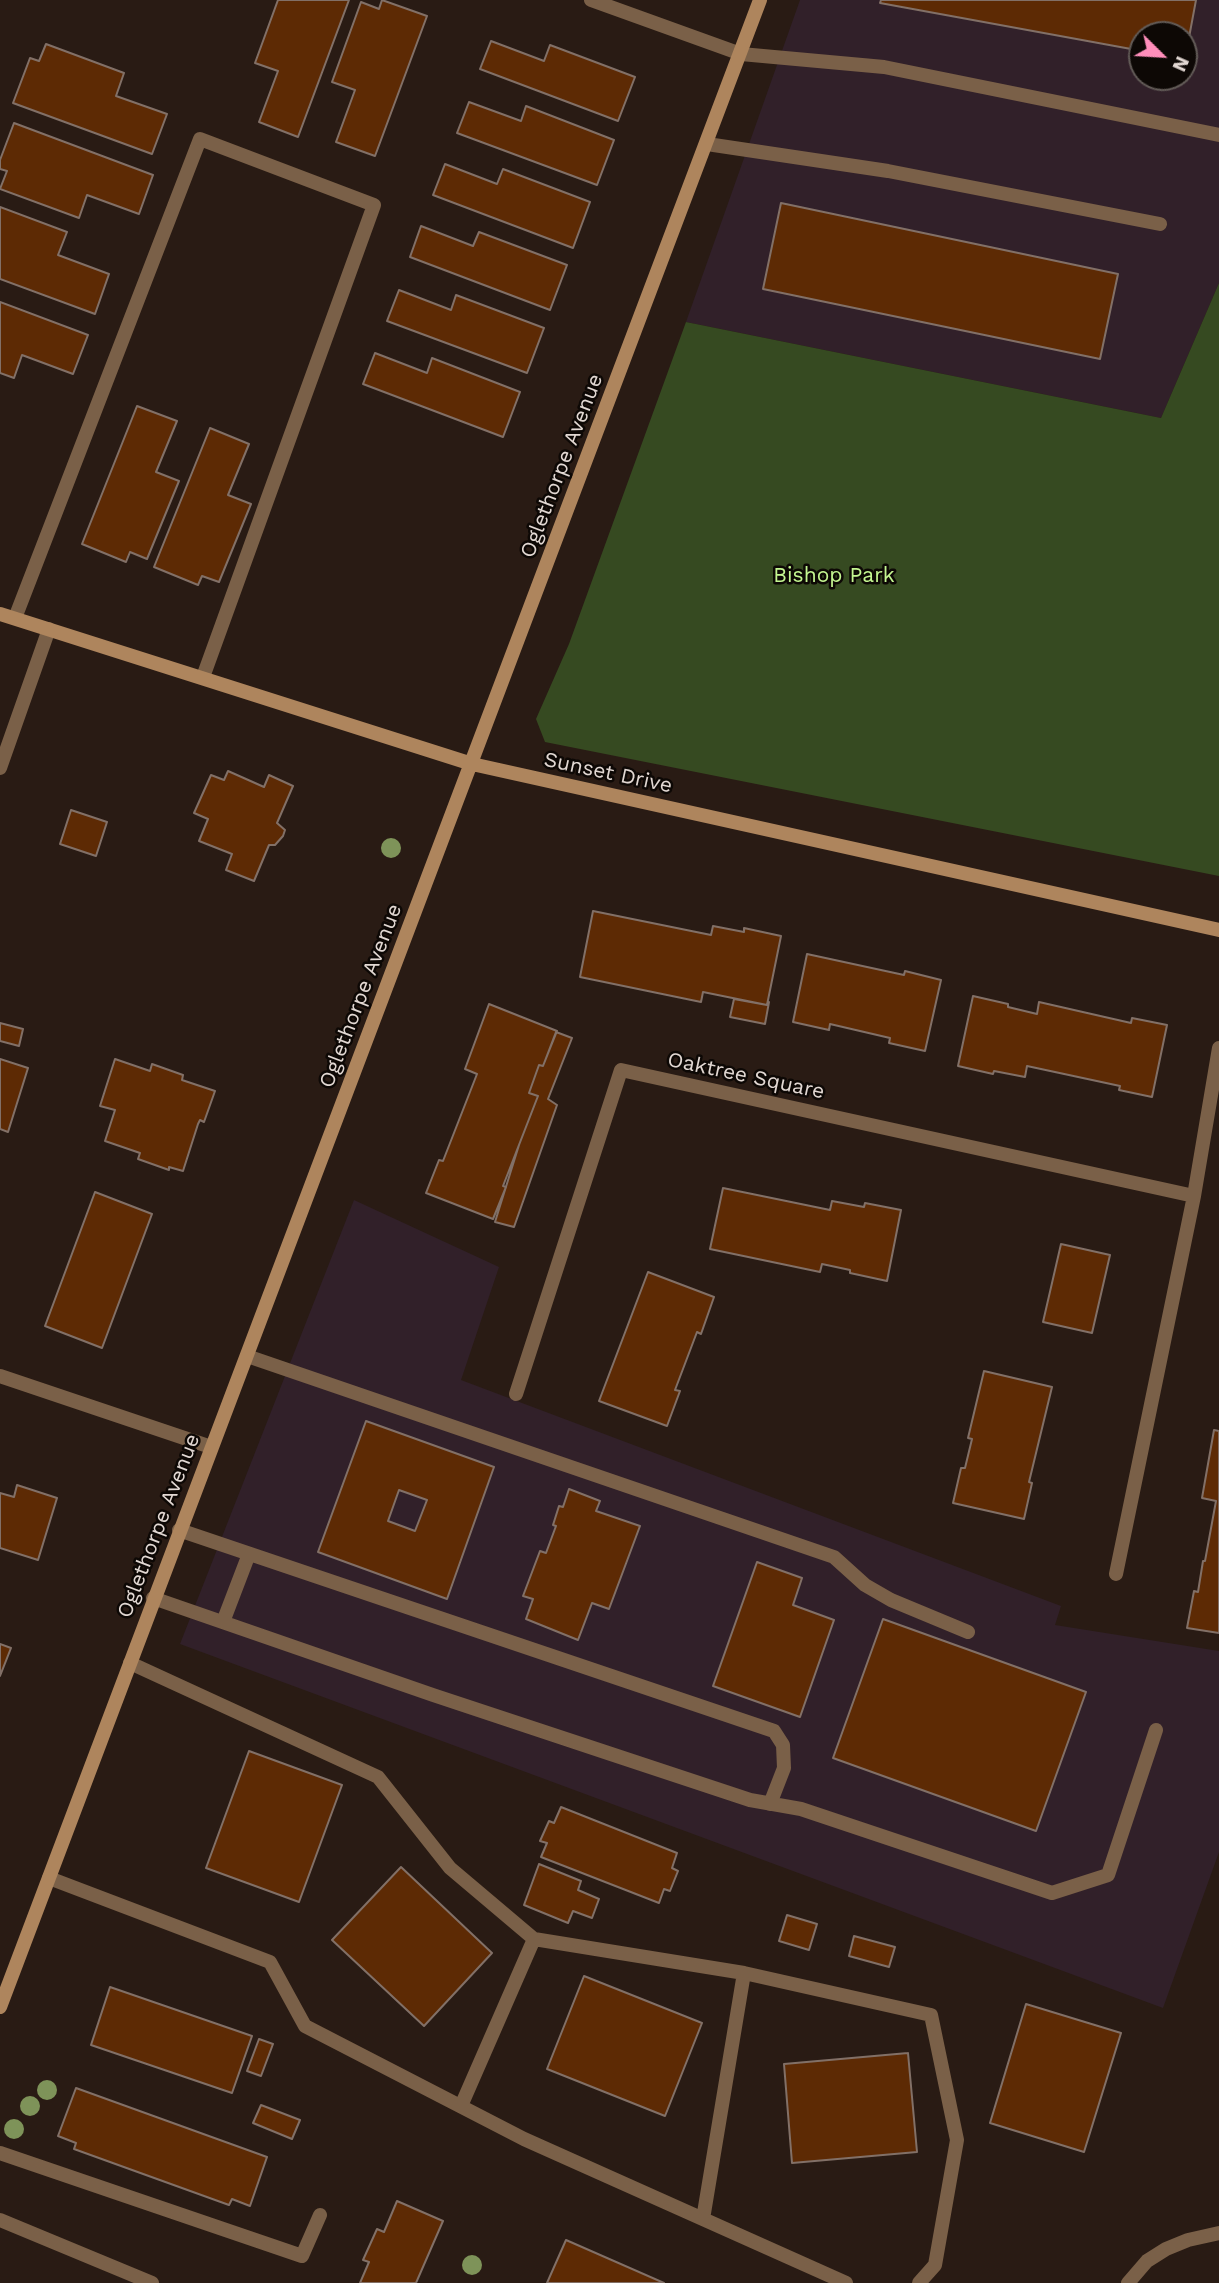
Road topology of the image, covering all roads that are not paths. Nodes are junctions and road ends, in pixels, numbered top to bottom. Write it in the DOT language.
graph roads {
  1 [pos="591,0"];
  2 [pos="760,0"];
  3 [pos="741,54"];
  4 [pos="1219,135"];
  5 [pos="707,144"];
  6 [pos="1160,224"];
  7 [pos="0,614"];
  8 [pos="15,618"];
  9 [pos="49,629"];
  10 [pos="203,677"];
  11 [pos="472,764"];
  12 [pos="0,768"];
  13 [pos="1219,930"];
  14 [pos="1219,1048"];
  15 [pos="1194,1196"];
  16 [pos="247,1356"];
  17 [pos="0,1376"];
  18 [pos="516,1394"];
  19 [pos="211,1447"];
  20 [pos="180,1530"];
  21 [pos="249,1554"];
  22 [pos="1116,1574"];
  23 [pos="153,1598"];
  24 [pos="223,1622"];
  25 [pos="968,1632"];
  26 [pos="130,1662"];
  27 [pos="1156,1730"];
  28 [pos="770,1804"];
  29 [pos="49,1878"];
  30 [pos="534,1938"];
  31 [pos="744,1973"];
  32 [pos="0,2007"];
  33 [pos="461,2106"];
  34 [pos="0,2153"];
  35 [pos="320,2215"];
  36 [pos="703,2219"];
  37 [pos="0,2220"];
  38 [pos="1219,2234"];
  39 [pos="152,2283"];
  40 [pos="846,2283"];
  41 [pos="919,2283"];
  42 [pos="1128,2283"];
  1 -- 3 [label="street"];
  2 -- 3 [label="main road, Oglethorpe Avenue"];
  3 -- 4 [label="street"];
  3 -- 5 [label="main road, Oglethorpe Avenue"];
  5 -- 6 [label="street"];
  5 -- 11 [label="main road, Oglethorpe Avenue"];
  7 -- 8 [label="main road, Sunset Drive"];
  8 -- 9 [label="main road, Sunset Drive"];
  8 -- 10 [label="street"];
  9 -- 10 [label="main road, Sunset Drive"];
  9 -- 12 [label="street"];
  10 -- 11 [label="main road, Sunset Drive"];
  11 -- 13 [label="main road, Sunset Drive"];
  11 -- 16 [label="main road, Oglethorpe Avenue"];
  14 -- 15 [label="street"];
  15 -- 18 [label="street, Oaktree Square"];
  15 -- 22 [label="street"];
  16 -- 19 [label="main road, Oglethorpe Avenue"];
  16 -- 25 [label="street"];
  17 -- 19 [label="street"];
  19 -- 20 [label="main road, Oglethorpe Avenue"];
  20 -- 21 [label="street"];
  20 -- 23 [label="main road, Oglethorpe Avenue"];
  21 -- 24 [label="street"];
  21 -- 28 [label="street"];
  23 -- 24 [label="street"];
  23 -- 26 [label="main road, Oglethorpe Avenue"];
  24 -- 28 [label="street"];
  26 -- 29 [label="main road, Oglethorpe Avenue"];
  26 -- 30 [label="street"];
  27 -- 28 [label="street"];
  29 -- 32 [label="main road, Oglethorpe Avenue"];
  29 -- 33 [label="street"];
  30 -- 31 [label="street"];
  30 -- 33 [label="street"];
  31 -- 36 [label="street"];
  31 -- 41 [label="street"];
  33 -- 36 [label="street"];
  34 -- 35 [label="street"];
  36 -- 40 [label="street"];
  37 -- 39 [label="street"];
  38 -- 42 [label="street"];
}
